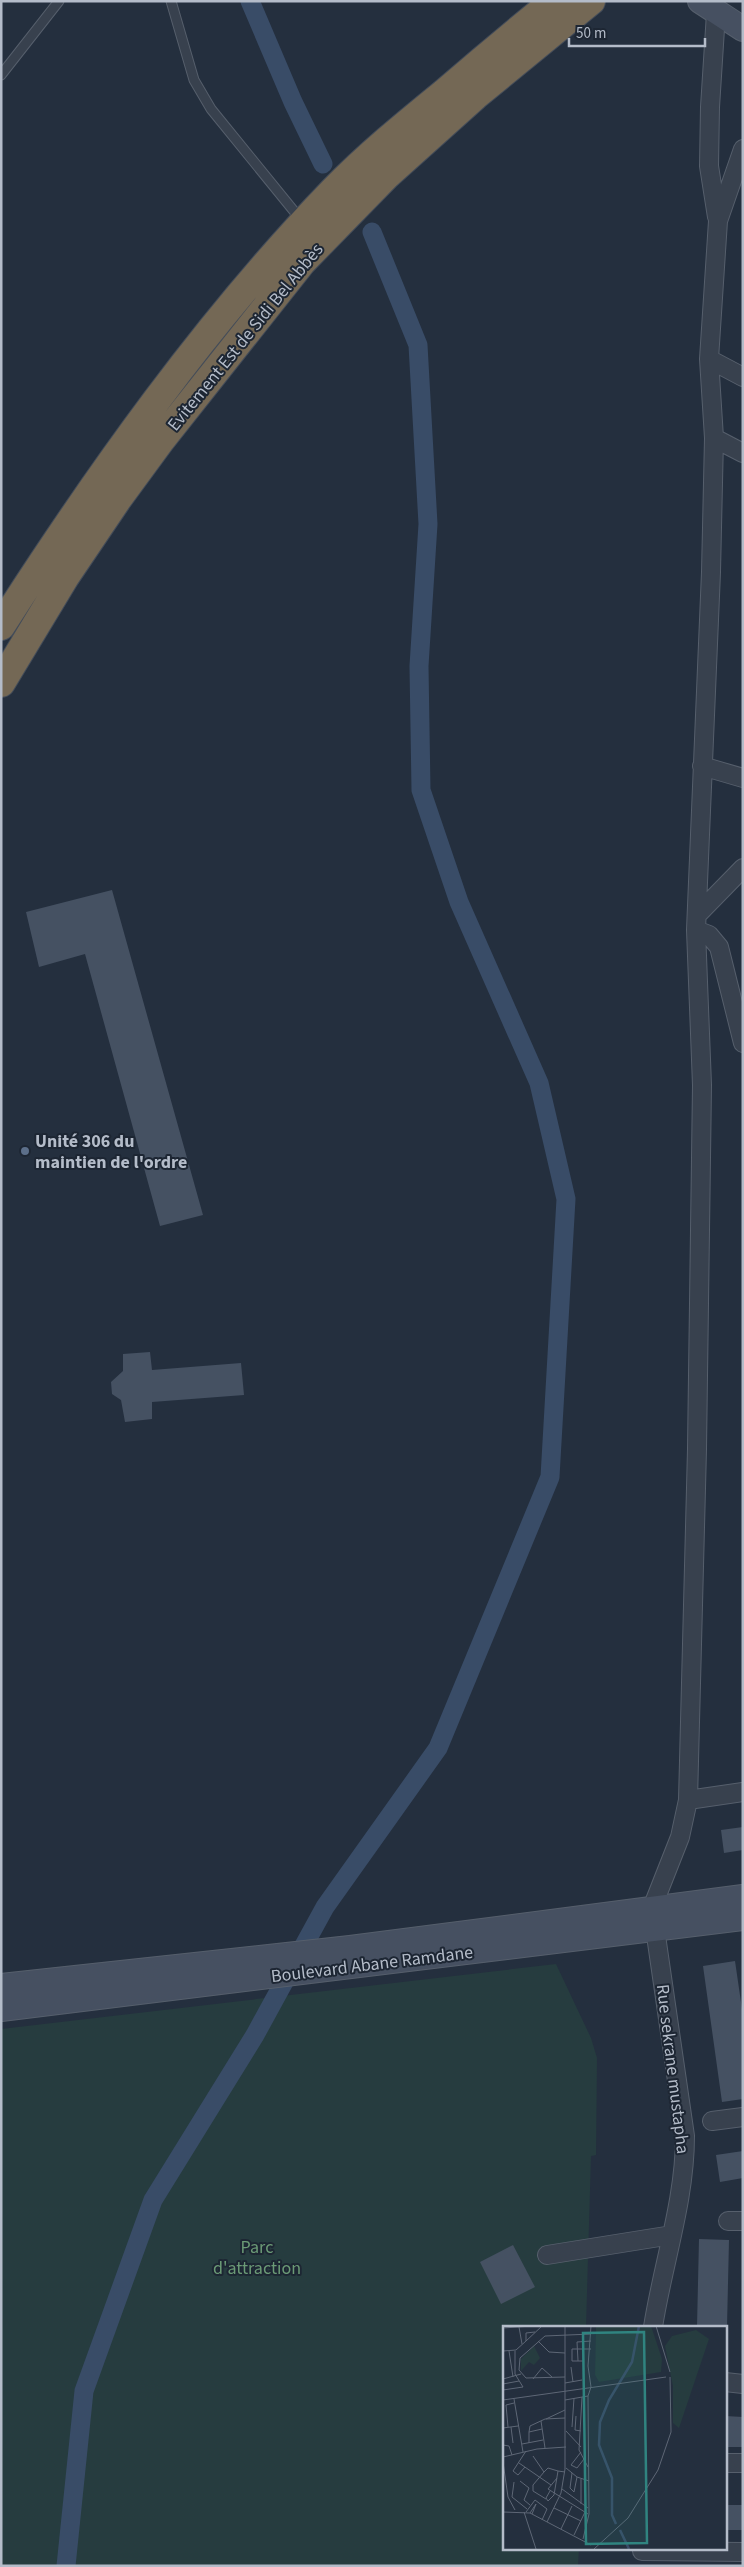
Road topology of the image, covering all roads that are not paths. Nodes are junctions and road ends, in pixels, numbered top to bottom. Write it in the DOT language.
graph roads {
  1 [pos="59,1"];
  2 [pos="171,1"];
  3 [pos="554,1"];
  4 [pos="591,1"];
  5 [pos="708,7"];
  6 [pos="743,29"];
  7 [pos="1,75"];
  8 [pos="743,149"];
  9 [pos="718,221"];
  10 [pos="304,223"];
  11 [pos="709,359"];
  12 [pos="743,377"];
  13 [pos="714,438"];
  14 [pos="743,453"];
  15 [pos="1,626"];
  16 [pos="1,683"];
  17 [pos="702,766"];
  18 [pos="743,778"];
  19 [pos="743,868"];
  20 [pos="696,922"];
  21 [pos="743,1043"];
  22 [pos="743,1792"];
  23 [pos="688,1800"];
  24 [pos="743,1897"];
  25 [pos="743,1918"];
  26 [pos="653,1919"];
  27 [pos="230,1972"];
  28 [pos="1,1986"];
  29 [pos="1,2010"];
  30 [pos="743,2117"];
  31 [pos="712,2121"];
  32 [pos="672,2235"];
  33 [pos="547,2255"];
  34 [pos="653,2326"];
  35 [pos="726,2382"];
  36 [pos="743,2384"];
  37 [pos="726,2463"];
  38 [pos="743,2463"];
  39 [pos="743,2552"];
  40 [pos="642,2555"];
  1 -- 7 [label="lane"];
  2 -- 10 [label="lane"];
  3 -- 10 [label="highway, Evitement Est de Sidi Bel Abbès"];
  4 -- 16 [label="highway, Evitement Est de Sidi Bel Abbès"];
  5 -- 6 [label="main road"];
  5 -- 9 [label="street"];
  8 -- 9 [label="street"];
  9 -- 11 [label="street"];
  10 -- 15 [label="highway, Evitement Est de Sidi Bel Abbès"];
  11 -- 12 [label="street"];
  11 -- 13 [label="street"];
  13 -- 14 [label="street"];
  13 -- 17 [label="street"];
  17 -- 18 [label="street"];
  17 -- 20 [label="street"];
  19 -- 20 [label="street"];
  20 -- 21 [label="street"];
  20 -- 23 [label="street"];
  22 -- 23 [label="street"];
  23 -- 26 [label="street"];
  24 -- 26 [label="main road, Boulevard Abane Ramdane"];
  25 -- 26 [label="main road, Boulevard Abane Ramdane"];
  26 -- 27 [label="main road, Boulevard Abane Ramdane"];
  26 -- 32 [label="street, Rue sekrane mustapha"];
  27 -- 28 [label="main road, Boulevard Abane Ramdane"];
  27 -- 29 [label="main road, Boulevard Abane Ramdane"];
  30 -- 31 [label="street"];
  32 -- 33 [label="street"];
  32 -- 34 [label="street, Rue sekrane mustapha"];
  35 -- 36 [label="street"];
  37 -- 38 [label="street"];
  39 -- 40 [label="street"];
}
